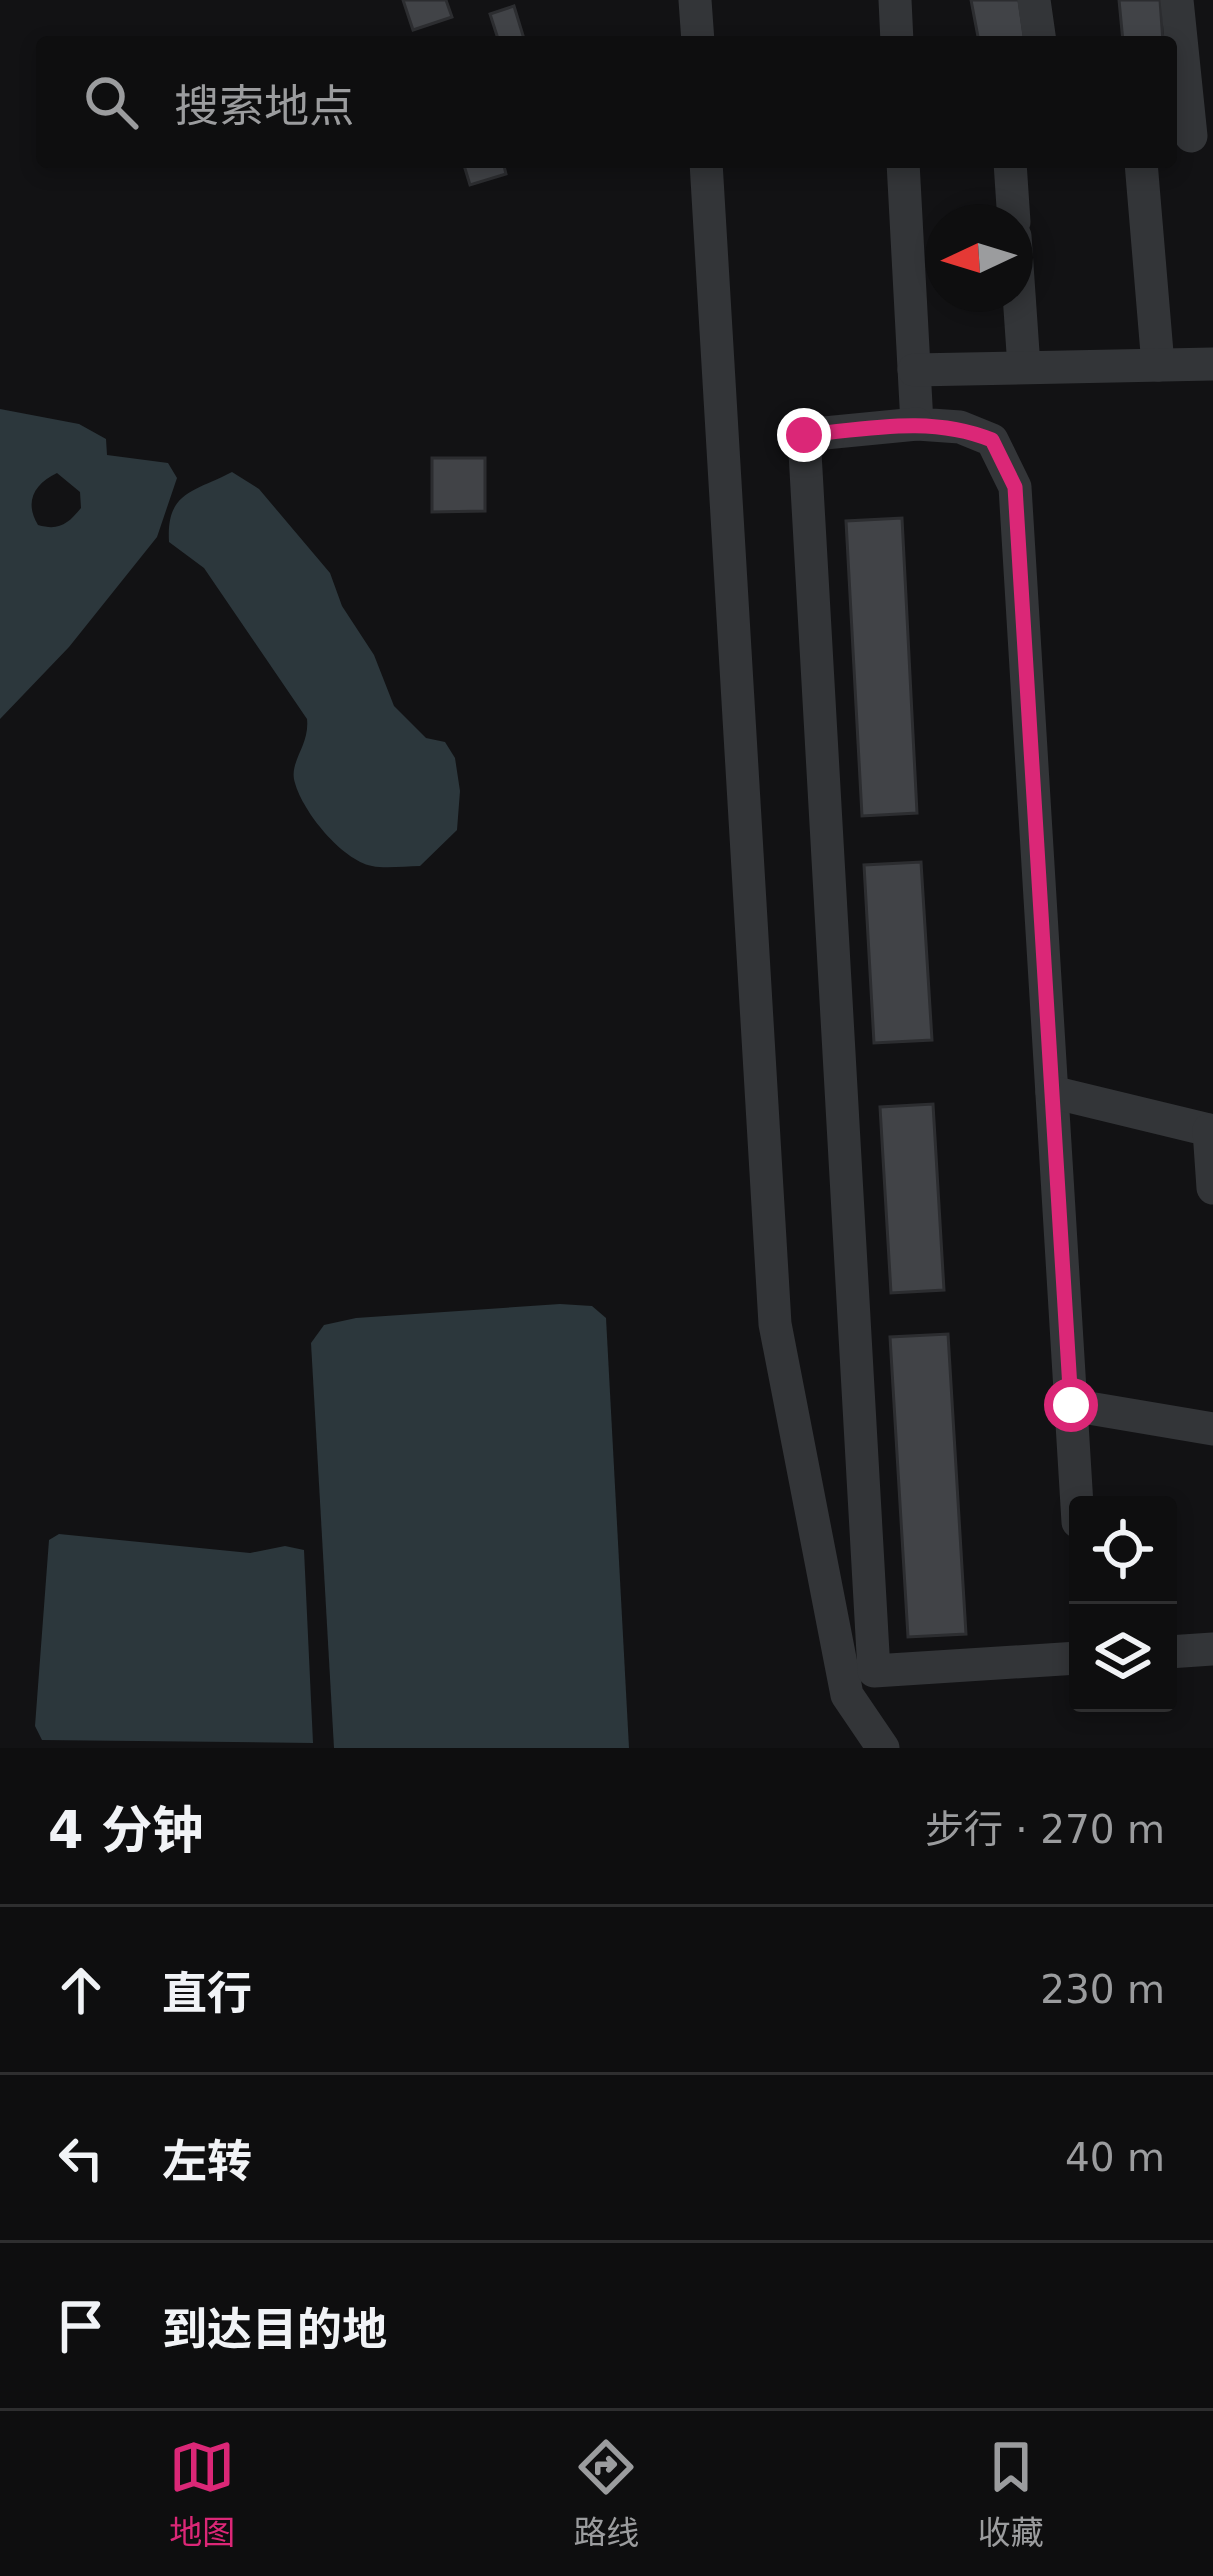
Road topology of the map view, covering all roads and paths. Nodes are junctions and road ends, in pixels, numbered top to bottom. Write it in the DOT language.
graph roads {
  1 [pos="695,0"];
  2 [pos="895,0"];
  3 [pos="1034,0"];
  4 [pos="1178,0"];
  5 [pos="698,36"];
  6 [pos="897,36"];
  7 [pos="1039,36"];
  8 [pos="1192,136"];
  9 [pos="706,168"];
  10 [pos="903,168"];
  11 [pos="1010,168"];
  12 [pos="1142,168"];
  13 [pos="1013,204"];
  14 [pos="1020,312"];
  15 [pos="1158,364"];
  16 [pos="1213,364"];
  17 [pos="1024,367"];
  18 [pos="914,370"];
  19 [pos="917,424"];
  20 [pos="1052,1092"];
  21 [pos="1211,1131"];
  22 [pos="1213,1188"];
  23 [pos="1071,1405"];
  24 [pos="1213,1429"];
  25 [pos="1076,1496"];
  26 [pos="1213,1648"];
  27 [pos="1177,1651"];
  28 [pos="1069,1659"];
  29 [pos="884,1748"];
  1 -- 5 [label="street"];
  2 -- 6 [label="street"];
  3 -- 7 [label="street"];
  4 -- 8 [label="street"];
  9 -- 29 [label="street"];
  10 -- 18 [label="street"];
  11 -- 13 [label="street"];
  12 -- 15 [label="street"];
  14 -- 17 [label="street"];
  15 -- 16 [label="street"];
  15 -- 17 [label="street"];
  17 -- 18 [label="street"];
  18 -- 19 [label="street"];
  19 -- 20 [label="street"];
  19 -- 28 [label="street"];
  20 -- 21 [label="street"];
  20 -- 23 [label="street"];
  21 -- 22 [label="street"];
  23 -- 24 [label="street"];
  23 -- 25 [label="street"];
  26 -- 27 [label="street"];
}
